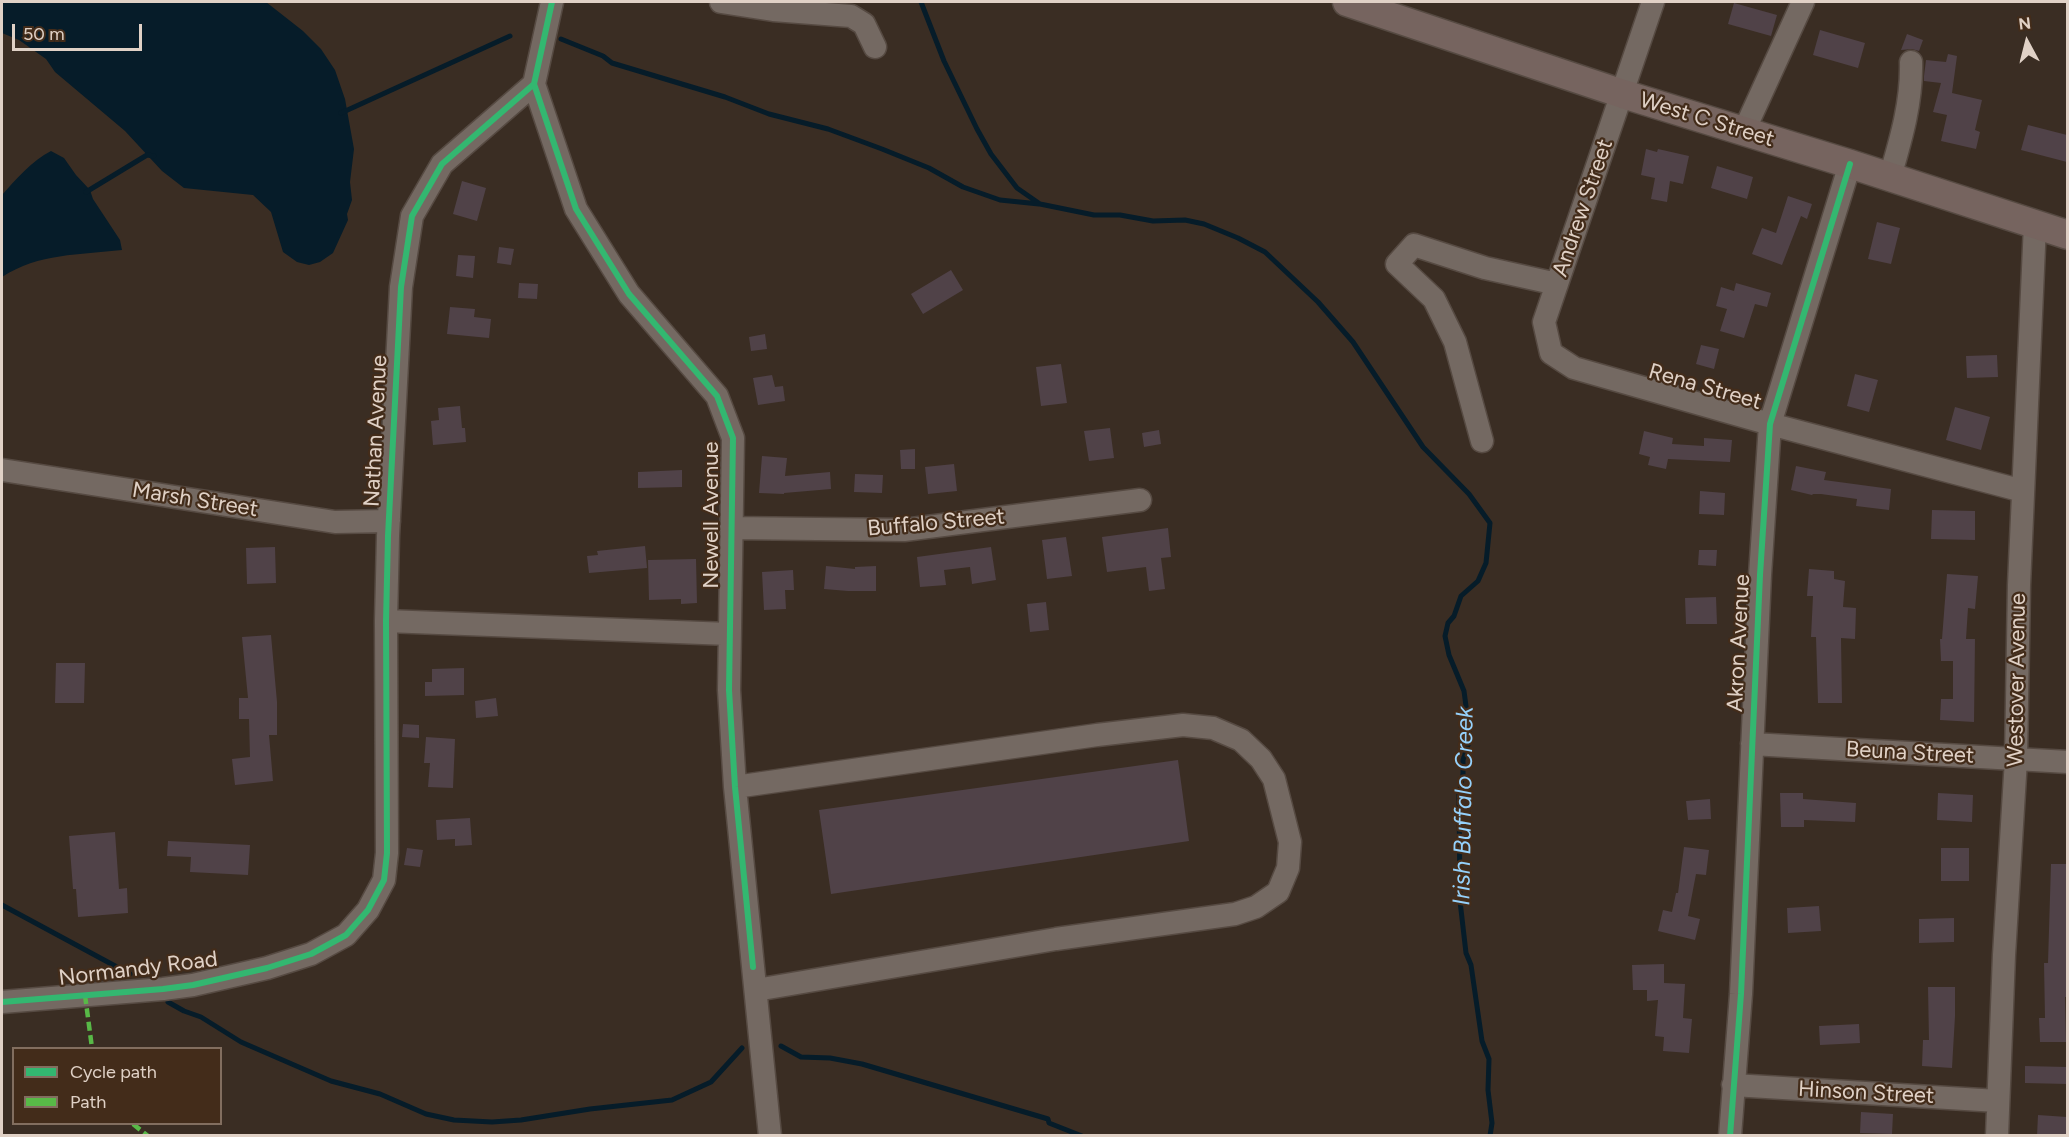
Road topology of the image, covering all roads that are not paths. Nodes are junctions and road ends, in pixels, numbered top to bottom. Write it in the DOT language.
graph roads {
  1 [pos="552,2"];
  2 [pos="720,2"];
  3 [pos="1347,2"];
  4 [pos="1653,2"];
  5 [pos="1803,2"];
  6 [pos="875,47"];
  7 [pos="1911,62"];
  8 [pos="534,84"];
  9 [pos="1623,94"];
  10 [pos="1744,131"];
  11 [pos="1850,164"];
  12 [pos="1890,177"];
  13 [pos="2035,225"];
  14 [pos="2067,235"];
  15 [pos="1557,284"];
  16 [pos="1544,322"];
  17 [pos="1770,424"];
  18 [pos="1482,441"];
  19 [pos="2,470"];
  20 [pos="2023,491"];
  21 [pos="1140,500"];
  22 [pos="389,521"];
  23 [pos="731,528"];
  24 [pos="386,621"];
  25 [pos="729,634"];
  26 [pos="1752,744"];
  27 [pos="2016,759"];
  28 [pos="2067,762"];
  29 [pos="735,787"];
  30 [pos="368,910"];
  31 [pos="756,990"];
  32 [pos="2,1002"];
  33 [pos="1733,1085"];
  34 [pos="1998,1101"];
  35 [pos="770,1136"];
  36 [pos="1730,1136"];
  37 [pos="1997,1136"];
  1 -- 8 [label="street"];
  2 -- 6 [label="street"];
  3 -- 9 [label="main road, West C Street"];
  4 -- 9 [label="street, Andrew Street"];
  5 -- 10 [label="street"];
  7 -- 12 [label="street"];
  8 -- 22 [label="street, Nathan Avenue"];
  8 -- 23 [label="street, Newell Avenue"];
  9 -- 10 [label="main road, West C Street"];
  9 -- 15 [label="street, Andrew Street"];
  10 -- 11 [label="main road, West C Street"];
  11 -- 12 [label="main road, West C Street"];
  11 -- 17 [label="street, Akron Avenue"];
  12 -- 13 [label="main road, West C Street"];
  13 -- 14 [label="main road, West C Street"];
  13 -- 20 [label="street, Westover Avenue"];
  15 -- 16 [label="street, Andrew Street"];
  15 -- 18 [label="street"];
  16 -- 17 [label="street, Rena Street"];
  17 -- 20 [label="street, Rena Street"];
  17 -- 26 [label="street, Akron Avenue"];
  19 -- 22 [label="street, Marsh Street"];
  20 -- 27 [label="street, Westover Avenue"];
  21 -- 23 [label="street, Buffalo Street"];
  22 -- 24 [label="street, Nathan Avenue"];
  23 -- 25 [label="street, Newell Avenue"];
  24 -- 25 [label="street"];
  24 -- 30 [label="street, Nathan Avenue"];
  25 -- 29 [label="street, Newell Avenue"];
  26 -- 27 [label="street, Beuna Street"];
  26 -- 33 [label="street, Akron Avenue"];
  27 -- 28 [label="street, Beuna Street"];
  27 -- 34 [label="street, Westover Avenue"];
  29 -- 31 [label="street, Newell Avenue"];
  29 -- 31 [label="street"];
  30 -- 32 [label="street, Normandy Road"];
  31 -- 35 [label="street, Newell Avenue"];
  33 -- 34 [label="street, Hinson Street"];
  33 -- 36 [label="street, Akron Avenue"];
  34 -- 37 [label="street, Westover Avenue"];
}
